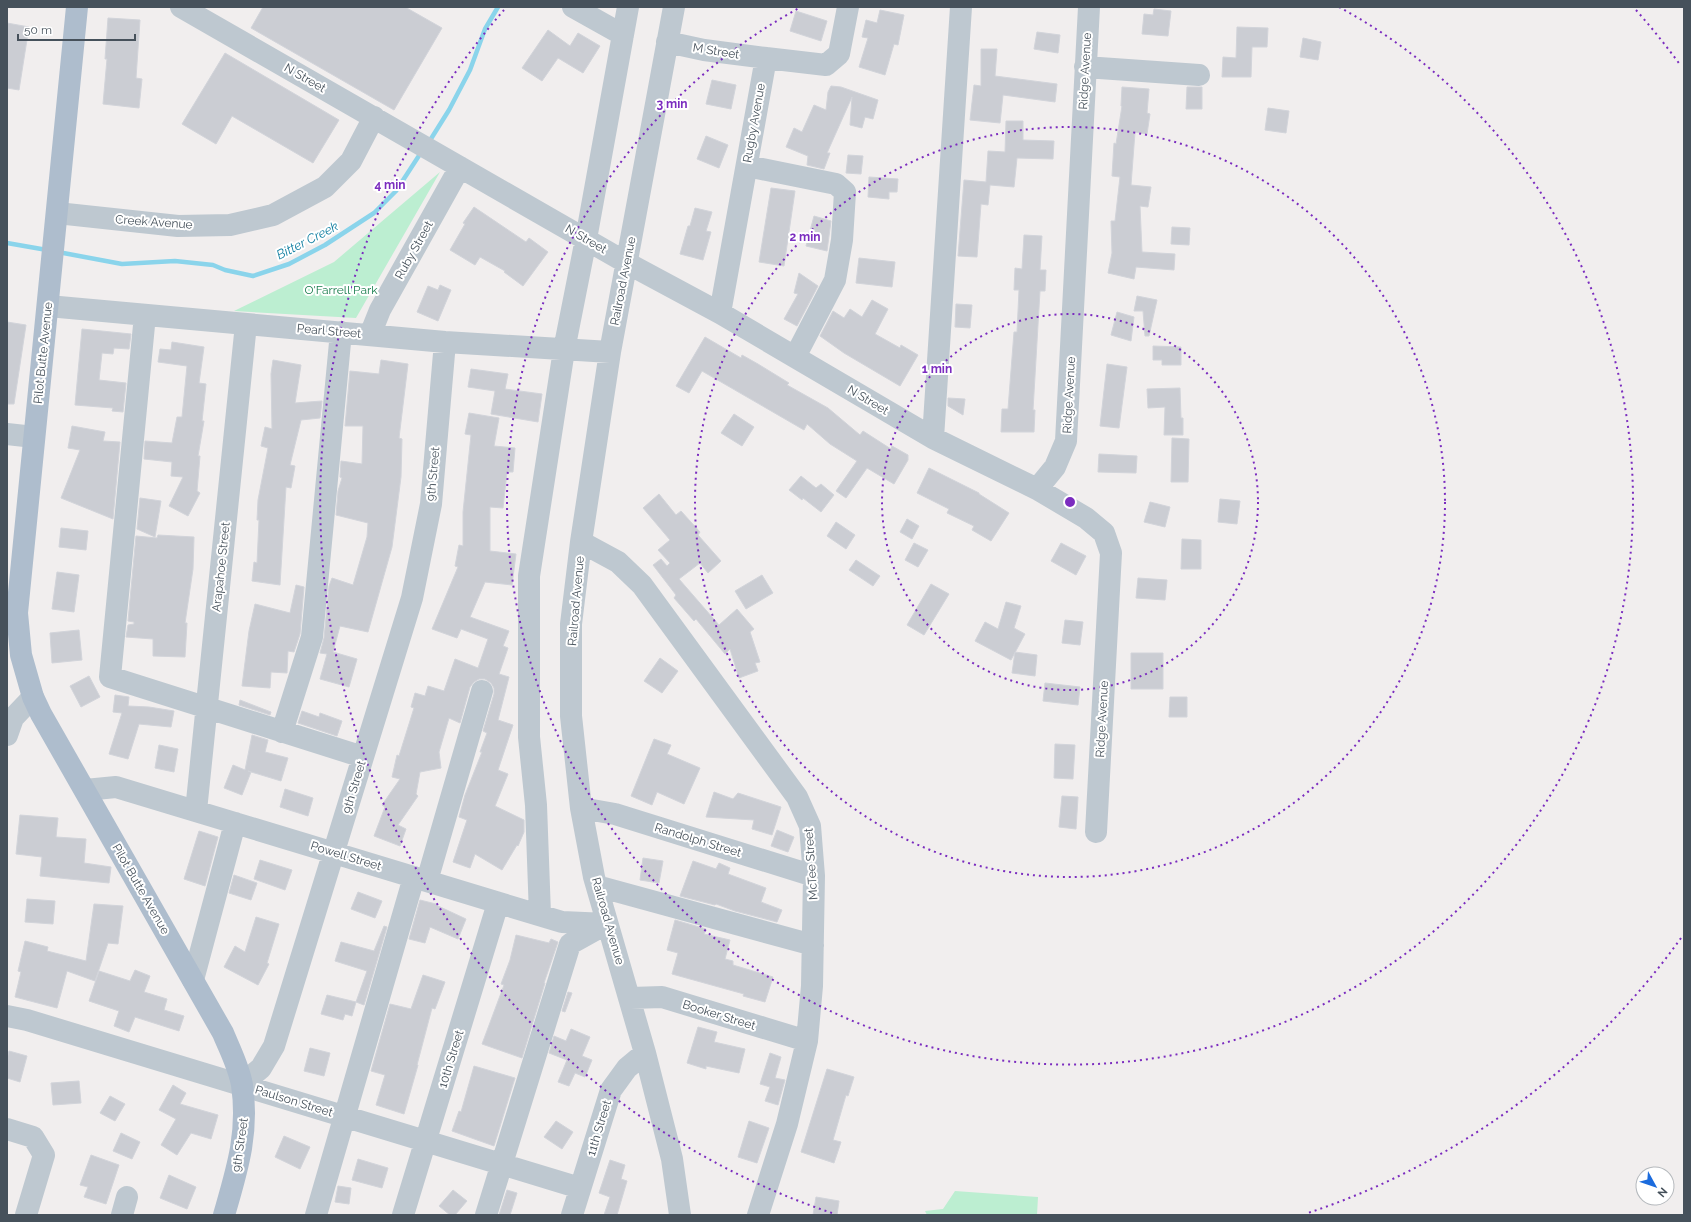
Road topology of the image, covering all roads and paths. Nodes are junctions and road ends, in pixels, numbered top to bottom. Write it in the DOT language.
graph roads {
  1 [pos="77,7"];
  2 [pos="181,7"];
  3 [pos="573,7"];
  4 [pos="628,7"];
  5 [pos="674,7"];
  6 [pos="848,7"];
  7 [pos="961,7"];
  8 [pos="1089,7"];
  9 [pos="623,35"];
  10 [pos="667,42"];
  11 [pos="766,58"];
  12 [pos="1085,67"];
  13 [pos="1199,75"];
  14 [pos="380,121"];
  15 [pos="455,164"];
  16 [pos="746,166"];
  17 [pos="57,216"];
  18 [pos="586,239"];
  19 [pos="627,263"];
  20 [pos="49,298"];
  21 [pos="720,313"];
  22 [pos="145,315"];
  23 [pos="246,324"];
  24 [pos="341,332"];
  25 [pos="370,335"];
  26 [pos="445,342"];
  27 [pos="564,350"];
  28 [pos="610,352"];
  29 [pos="795,356"];
  30 [pos="7,434"];
  31 [pos="34,437"];
  32 [pos="933,438"];
  33 [pos="1037,489"];
  34 [pos="581,542"];
  35 [pos="482,691"];
  36 [pos="33,697"];
  37 [pos="207,709"];
  38 [pos="282,732"];
  39 [pos="7,735"];
  40 [pos="363,758"];
  41 [pos="85,790"];
  42 [pos="581,808"];
  43 [pos="196,811"];
  44 [pos="235,823"];
  45 [pos="1096,832"];
  46 [pos="334,853"];
  47 [pos="814,876"];
  48 [pos="421,879"];
  49 [pos="597,886"];
  50 [pos="498,903"];
  51 [pos="540,914"];
  52 [pos="607,924"];
  53 [pos="813,945"];
  54 [pos="193,980"];
  55 [pos="631,998"];
  56 [pos="7,1016"];
  57 [pos="807,1042"];
  58 [pos="645,1053"];
  59 [pos="242,1084"];
  60 [pos="345,1117"];
  61 [pos="7,1129"];
  62 [pos="426,1142"];
  63 [pos="502,1165"];
  64 [pos="580,1188"];
  65 [pos="26,1215"];
  66 [pos="224,1215"];
  67 [pos="316,1215"];
  68 [pos="404,1215"];
  69 [pos="486,1215"];
  70 [pos="572,1215"];
  71 [pos="680,1215"];
  72 [pos="758,1215"];
  1 -- 17 [label="main road, Pilot Butte Avenue"];
  2 -- 14 [label="street, N Street"];
  3 -- 9 [label="street"];
  4 -- 9 [label="street"];
  5 -- 10 [label="street, Railroad Avenue"];
  6 -- 11 [label="street"];
  7 -- 32 [label="street"];
  8 -- 12 [label="street, Ridge Avenue"];
  9 -- 18 [label="street"];
  10 -- 11 [label="street, M Street"];
  10 -- 19 [label="street, Railroad Avenue"];
  11 -- 16 [label="street, Rugby Avenue"];
  12 -- 13 [label="street"];
  12 -- 33 [label="street, Ridge Avenue"];
  14 -- 15 [label="street, N Street"];
  14 -- 17 [label="street, Creek Avenue"];
  15 -- 18 [label="street, N Street"];
  15 -- 25 [label="street, Ruby Street"];
  16 -- 21 [label="street, Rugby Avenue"];
  16 -- 29 [label="street"];
  17 -- 20 [label="main road, Pilot Butte Avenue"];
  18 -- 19 [label="street, N Street"];
  18 -- 27 [label="street"];
  19 -- 21 [label="street, N Street"];
  19 -- 28 [label="street, Railroad Avenue"];
  20 -- 22 [label="street, Pearl Street"];
  20 -- 31 [label="main road, Pilot Butte Avenue"];
  21 -- 29 [label="street, N Street"];
  22 -- 23 [label="street, Pearl Street"];
  22 -- 37 [label="street"];
  23 -- 24 [label="street, Pearl Street"];
  23 -- 37 [label="street, Arapahoe Street"];
  24 -- 25 [label="street, Pearl Street"];
  24 -- 38 [label="street"];
  25 -- 26 [label="street, Pearl Street"];
  26 -- 27 [label="street, Pearl Street"];
  26 -- 40 [label="street, 9th Street"];
  27 -- 28 [label="street, Pearl Street"];
  27 -- 51 [label="street"];
  28 -- 34 [label="street, Railroad Avenue"];
  29 -- 32 [label="street, N Street"];
  30 -- 31 [label="street"];
  31 -- 36 [label="main road, Pilot Butte Avenue"];
  32 -- 33 [label="street, N Street"];
  33 -- 45 [label="street, Ridge Avenue"];
  34 -- 42 [label="street, Railroad Avenue"];
  34 -- 47 [label="street, McTee Street"];
  35 -- 48 [label="street"];
  36 -- 39 [label="street"];
  36 -- 41 [label="main road, Pilot Butte Avenue"];
  37 -- 38 [label="street"];
  37 -- 43 [label="street, Arapahoe Street"];
  38 -- 40 [label="street"];
  40 -- 46 [label="street, 9th Street"];
  41 -- 43 [label="street, Powell Street"];
  41 -- 54 [label="main road, Pilot Butte Avenue"];
  42 -- 47 [label="street, Randolph Street"];
  42 -- 49 [label="street, Railroad Avenue"];
  43 -- 44 [label="street, Powell Street"];
  44 -- 46 [label="street, Powell Street"];
  44 -- 54 [label="street"];
  46 -- 48 [label="street, Powell Street"];
  46 -- 59 [label="street, 9th Street"];
  47 -- 53 [label="street, McTee Street"];
  48 -- 50 [label="street, Powell Street"];
  48 -- 60 [label="street"];
  49 -- 52 [label="street, Railroad Avenue"];
  49 -- 53 [label="street"];
  50 -- 51 [label="street, Powell Street"];
  50 -- 62 [label="street, 10th Street"];
  51 -- 52 [label="street, Powell Street"];
  52 -- 55 [label="street, Railroad Avenue"];
  52 -- 63 [label="street"];
  53 -- 57 [label="street, McTee Street"];
  54 -- 59 [label="main road, Pilot Butte Avenue"];
  55 -- 57 [label="street, Booker Street"];
  55 -- 58 [label="street, Railroad Avenue"];
  56 -- 59 [label="street, Paulson Street"];
  57 -- 72 [label="street, McTee Street"];
  58 -- 64 [label="street, 11th Street"];
  58 -- 71 [label="street, Railroad Avenue"];
  59 -- 60 [label="street, Paulson Street"];
  59 -- 66 [label="main road, 9th Street"];
  60 -- 62 [label="street, Paulson Street"];
  60 -- 67 [label="street"];
  61 -- 65 [label="street"];
  62 -- 63 [label="street, Paulson Street"];
  62 -- 68 [label="street, 10th Street"];
  63 -- 64 [label="street, Paulson Street"];
  63 -- 69 [label="street"];
  64 -- 70 [label="street, 11th Street"];
}
